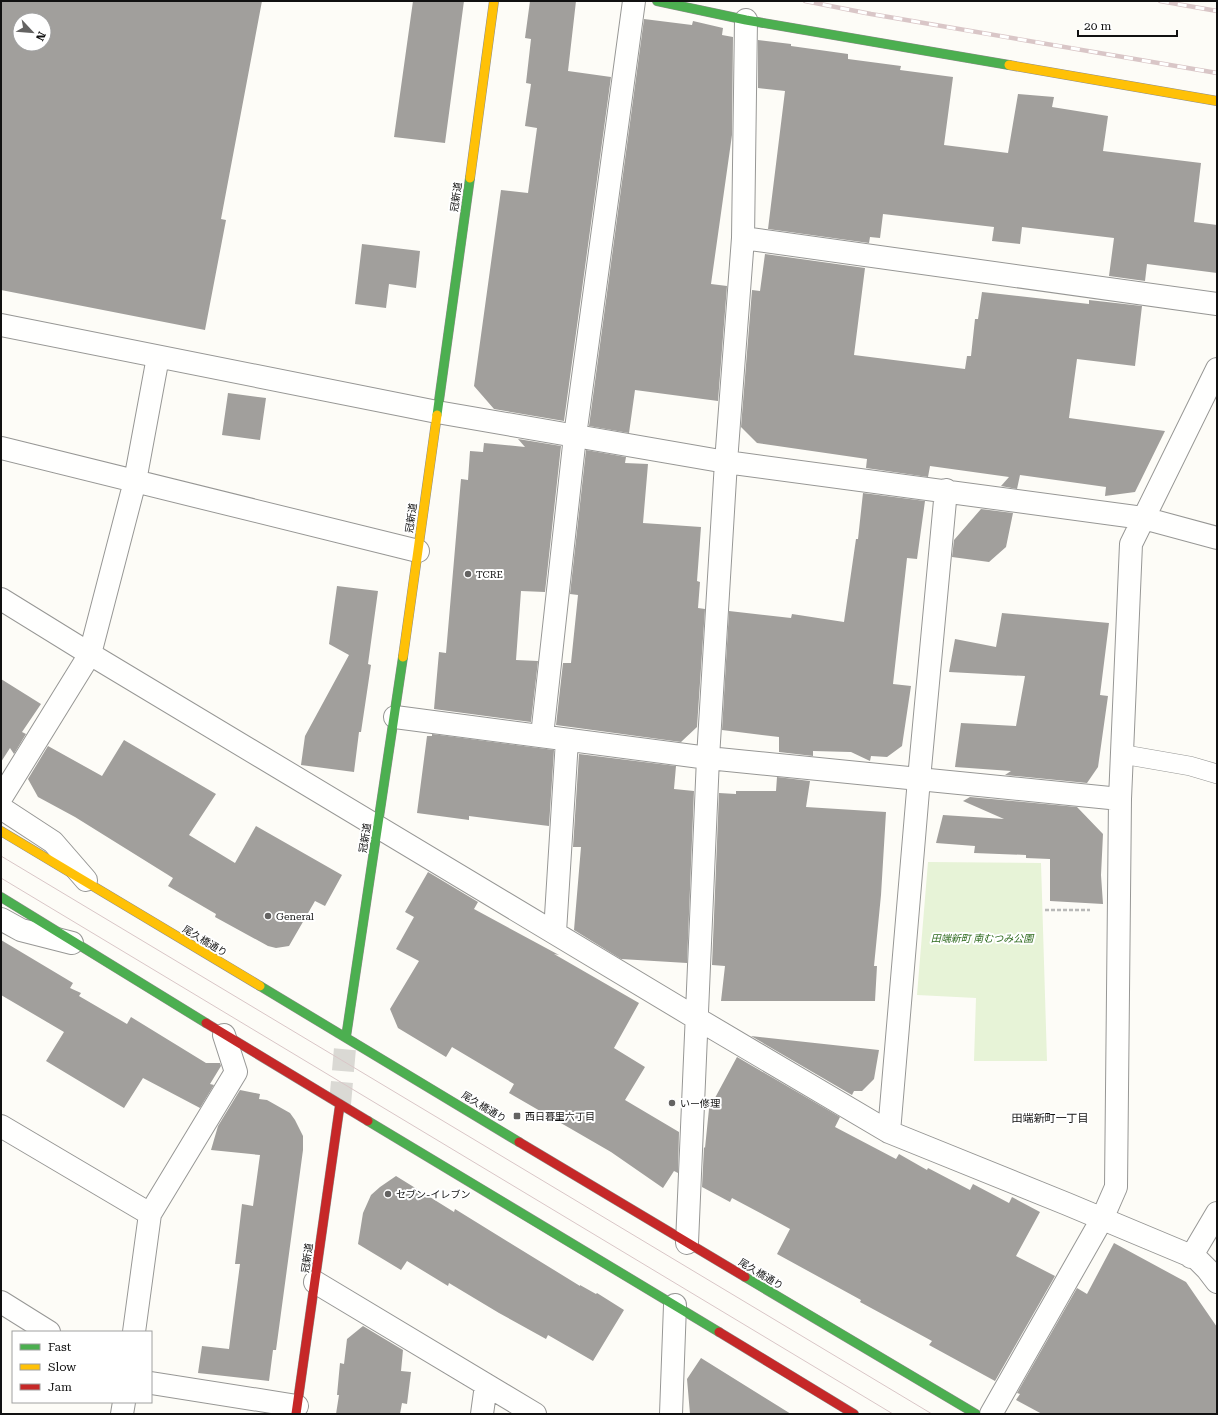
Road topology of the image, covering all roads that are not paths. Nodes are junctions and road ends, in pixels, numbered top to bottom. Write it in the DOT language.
graph roads {
  1 [pos="494,1"];
  2 [pos="634,1"];
  3 [pos="657,1"];
  4 [pos="746,20"];
  5 [pos="1217,101"];
  6 [pos="743,238"];
  7 [pos="1217,304"];
  8 [pos="1,326"];
  9 [pos="158,357"];
  10 [pos="1217,369"];
  11 [pos="437,412"];
  12 [pos="575,436"];
  13 [pos="1,448"];
  14 [pos="726,462"];
  15 [pos="135,481"];
  16 [pos="946,490"];
  17 [pos="1143,518"];
  18 [pos="1217,538"];
  19 [pos="418,551"];
  20 [pos="1,599"];
  21 [pos="90,654"];
  22 [pos="395,717"];
  23 [pos="542,736"];
  24 [pos="567,740"];
  25 [pos="1121,754"];
  26 [pos="708,758"];
  27 [pos="1217,774"];
  28 [pos="919,779"];
  29 [pos="1,798"];
  30 [pos="1120,799"];
  31 [pos="1,808"];
  32 [pos="378,826"];
  33 [pos="1,831"];
  34 [pos="91,886"];
  35 [pos="1,897"];
  36 [pos="1,919"];
  37 [pos="555,932"];
  38 [pos="77,945"];
  39 [pos="696,1018"];
  40 [pos="224,1035"];
  41 [pos="346,1037"];
  42 [pos="340,1104"];
  43 [pos="1,1126"];
  44 [pos="889,1132"];
  45 [pos="1217,1213"];
  46 [pos="150,1214"];
  47 [pos="1102,1219"];
  48 [pos="687,1243"];
  49 [pos="1191,1257"];
  50 [pos="315,1282"];
  51 [pos="1217,1282"];
  52 [pos="1,1302"];
  53 [pos="675,1305"];
  54 [pos="47,1331"];
  55 [pos="134,1331"];
  56 [pos="152,1384"];
  57 [pos="486,1385"];
  58 [pos="124,1403"];
  59 [pos="297,1410"];
  60 [pos="122,1414"];
  61 [pos="482,1414"];
  62 [pos="535,1414"];
  63 [pos="671,1414"];
  64 [pos="854,1414"];
  65 [pos="976,1414"];
  66 [pos="991,1414"];
  1 -- 11 [label="main road, 冠新道"];
  2 -- 12 [label="street"];
  3 -- 4 [label="main road"];
  4 -- 5 [label="main road"];
  4 -- 6 [label="street"];
  6 -- 7 [label="street"];
  6 -- 14 [label="street"];
  8 -- 9 [label="street"];
  9 -- 11 [label="street"];
  9 -- 15 [label="street"];
  10 -- 17 [label="street"];
  11 -- 12 [label="street"];
  11 -- 19 [label="main road, 冠新道"];
  12 -- 14 [label="street"];
  12 -- 23 [label="street"];
  13 -- 15 [label="street"];
  14 -- 16 [label="street"];
  14 -- 26 [label="street"];
  15 -- 19 [label="street"];
  15 -- 21 [label="street"];
  16 -- 17 [label="street"];
  16 -- 28 [label="street"];
  17 -- 18 [label="street"];
  17 -- 25 [label="street"];
  19 -- 22 [label="main road, 冠新道"];
  20 -- 21 [label="street"];
  21 -- 29 [label="street"];
  21 -- 32 [label="street"];
  22 -- 23 [label="street"];
  22 -- 32 [label="main road, 冠新道"];
  23 -- 24 [label="street"];
  24 -- 26 [label="street"];
  24 -- 37 [label="street"];
  25 -- 27 [label="lane"];
  25 -- 30 [label="street"];
  26 -- 28 [label="street"];
  26 -- 39 [label="street"];
  28 -- 30 [label="street"];
  28 -- 44 [label="street"];
  30 -- 47 [label="street"];
  31 -- 34 [label="street"];
  32 -- 37 [label="street"];
  32 -- 41 [label="main road, 冠新道"];
  33 -- 34 [label="main road, 尾久橋通り"];
  34 -- 41 [label="main road, 尾久橋通り"];
  35 -- 38 [label="main road"];
  36 -- 38 [label="street"];
  37 -- 39 [label="street"];
  38 -- 40 [label="main road"];
  39 -- 44 [label="street"];
  39 -- 48 [label="street"];
  40 -- 42 [label="main road"];
  40 -- 46 [label="street"];
  41 -- 48 [label="main road, 尾久橋通り"];
  42 -- 50 [label="main road, 冠新道"];
  42 -- 53 [label="main road"];
  43 -- 46 [label="street"];
  44 -- 47 [label="street"];
  45 -- 49 [label="street"];
  46 -- 55 [label="street"];
  47 -- 49 [label="street"];
  47 -- 66 [label="street"];
  48 -- 65 [label="main road, 尾久橋通り"];
  49 -- 51 [label="street"];
  50 -- 57 [label="street"];
  50 -- 59 [label="main road, 冠新道"];
  52 -- 54 [label="street"];
  53 -- 63 [label="street"];
  53 -- 64 [label="main road"];
  56 -- 59 [label="street"];
  57 -- 61 [label="street"];
  57 -- 62 [label="street"];
  58 -- 60 [label="street"];
}
